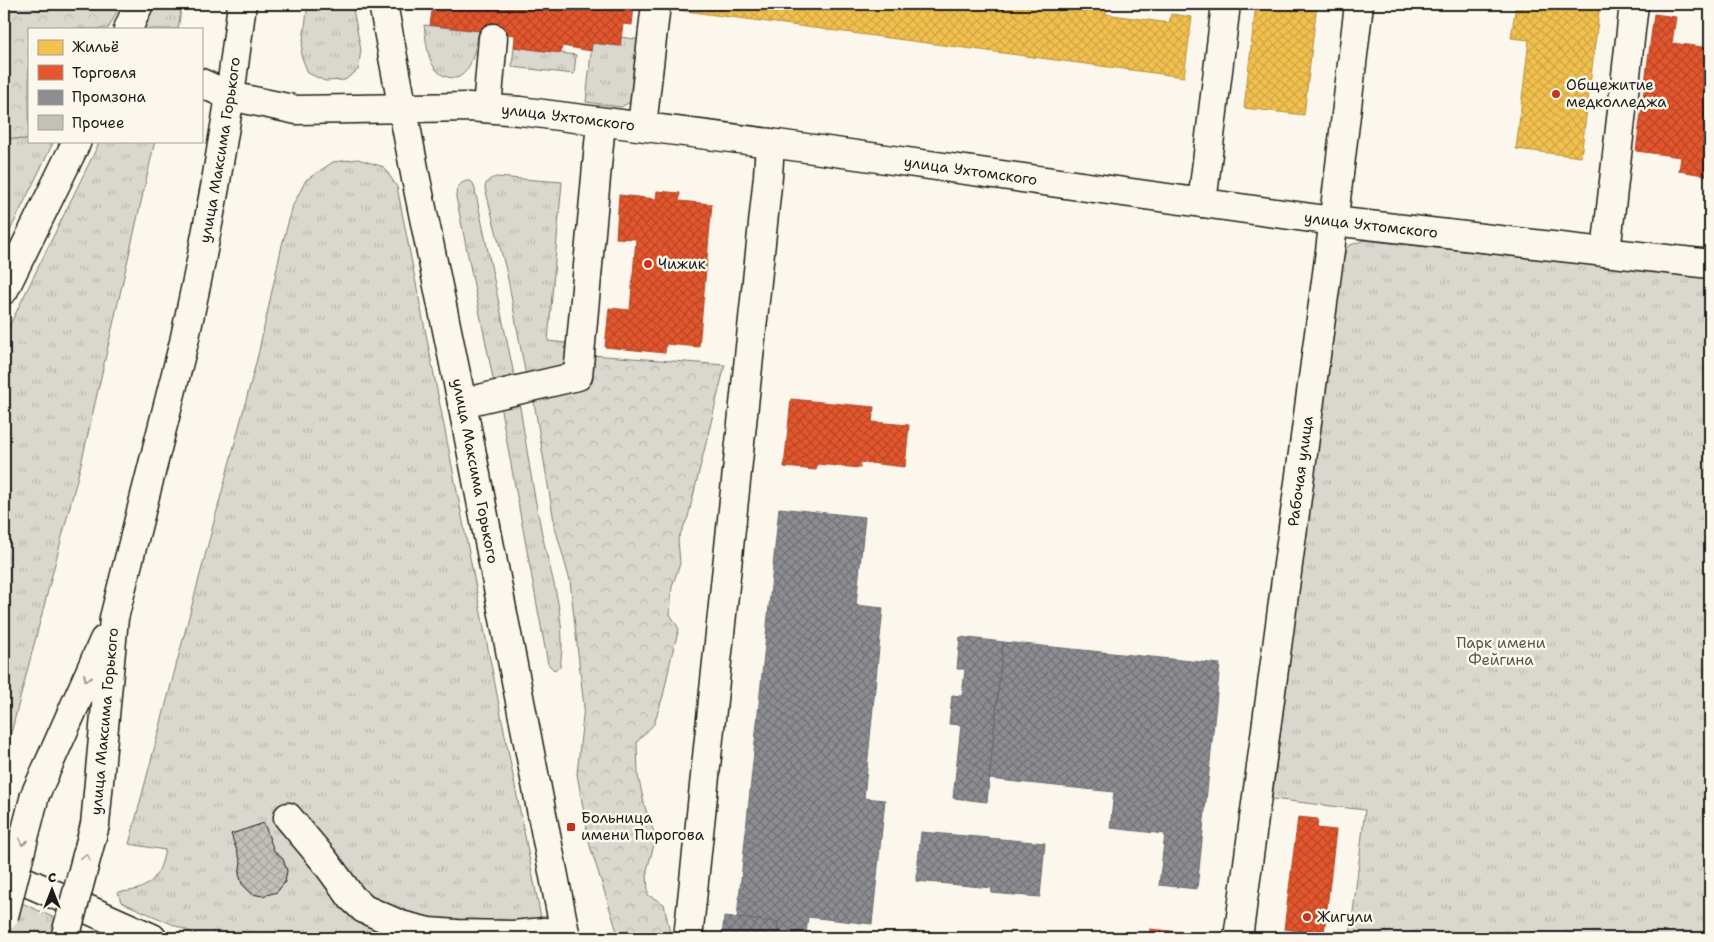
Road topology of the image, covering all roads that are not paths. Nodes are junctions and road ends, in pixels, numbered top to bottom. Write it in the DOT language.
graph roads {
  1 [pos="139,4"];
  2 [pos="242,4"];
  3 [pos="383,4"];
  4 [pos="656,4"];
  5 [pos="1226,4"];
  6 [pos="1359,4"];
  7 [pos="1634,4"];
  8 [pos="128,28"];
  9 [pos="493,38"];
  10 [pos="202,83"];
  11 [pos="230,96"];
  12 [pos="403,107"];
  13 [pos="486,108"];
  14 [pos="601,122"];
  15 [pos="642,126"];
  16 [pos="77,142"];
  17 [pos="770,143"];
  18 [pos="1202,203"];
  19 [pos="1333,221"];
  20 [pos="1606,252"];
  21 [pos="1710,264"];
  22 [pos="4,290"];
  23 [pos="462,403"];
  24 [pos="114,618"];
  25 [pos="288,817"];
  26 [pos="4,872"];
  27 [pos="4,916"];
  28 [pos="565,936"];
  29 [pos="65,938"];
  30 [pos="152,938"];
  31 [pos="688,938"];
  32 [pos="1238,938"];
  1 -- 8 [label="street"];
  2 -- 11 [label="street, улица Максима Горького"];
  3 -- 12 [label="street, улица Максима Горького"];
  4 -- 15 [label="street"];
  5 -- 18 [label="street"];
  6 -- 19 [label="street, Рабочая улица"];
  7 -- 20 [label="street"];
  9 -- 13 [label="street"];
  10 -- 11 [label="street, улица Ухтомского"];
  11 -- 12 [label="street, улица Ухтомского"];
  11 -- 24 [label="street, улица Максима Горького"];
  12 -- 13 [label="street, улица Ухтомского"];
  12 -- 23 [label="street, улица Максима Горького"];
  13 -- 14 [label="street, улица Ухтомского"];
  14 -- 15 [label="street, улица Ухтомского"];
  14 -- 23 [label="street"];
  15 -- 17 [label="street, улица Ухтомского"];
  16 -- 22 [label="street"];
  17 -- 18 [label="street, улица Ухтомского"];
  17 -- 31 [label="street"];
  18 -- 19 [label="street, улица Ухтомского"];
  19 -- 20 [label="street, улица Ухтомского"];
  19 -- 32 [label="street, Рабочая улица"];
  20 -- 21 [label="street, улица Ухтомского"];
  23 -- 28 [label="street, улица Максима Горького"];
  24 -- 27 [label="street, улица Максима Горького, one-way, bridge"];
  29 -- 24 [label="street, улица Максима Горького, one-way, bridge"];
  25 -- 28 [label="street"];
  26 -- 30 [label="street"];
}
